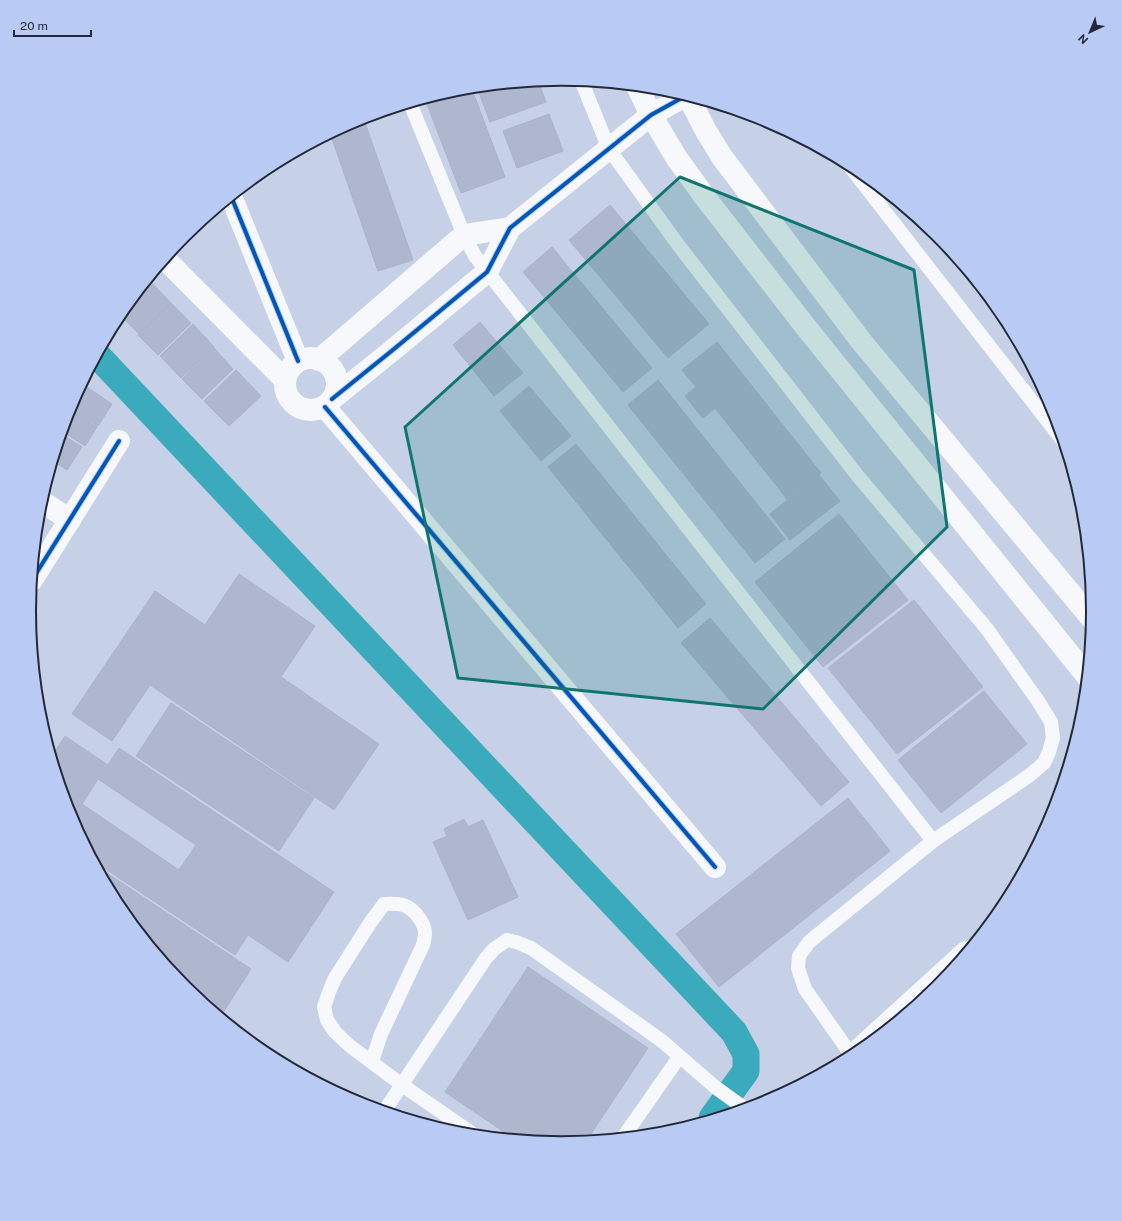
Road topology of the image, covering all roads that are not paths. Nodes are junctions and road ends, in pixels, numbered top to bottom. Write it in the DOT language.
graph roads {
  1 [pos="584,87"];
  2 [pos="640,92"];
  3 [pos="680,100"];
  4 [pos="690,102"];
  5 [pos="412,107"];
  6 [pos="651,115"];
  7 [pos="609,148"];
  8 [pos="859,178"];
  9 [pos="233,201"];
  10 [pos="510,228"];
  11 [pos="464,235"];
  12 [pos="168,262"];
  13 [pos="487,272"];
  14 [pos="319,360"];
  15 [pos="298,361"];
  16 [pos="285,380"];
  17 [pos="329,403"];
  18 [pos="1053,428"];
  19 [pos="119,442"];
  20 [pos="47,505"];
  21 [pos="70,520"];
  22 [pos="37,571"];
  23 [pos="1086,612"];
  24 [pos="1083,672"];
  25 [pos="933,841"];
  26 [pos="715,867"];
  27 [pos="849,1049"];
  28 [pos="679,1056"];
  29 [pos="372,1061"];
  30 [pos="402,1085"];
  31 [pos="740,1105"];
  32 [pos="388,1106"];
  33 [pos="460,1125"];
  34 [pos="627,1131"];
  1 -- 7 [label="lane"];
  2 -- 6 [label="street"];
  3 -- 6 [label="street"];
  4 -- 23 [label="street"];
  5 -- 11 [label="lane"];
  6 -- 7 [label="street"];
  6 -- 24 [label="street"];
  7 -- 10 [label="street"];
  7 -- 25 [label="lane"];
  8 -- 18 [label="lane"];
  9 -- 15 [label="street"];
  10 -- 11 [label="street"];
  10 -- 13 [label="street"];
  11 -- 13 [label="lane"];
  11 -- 14 [label="street"];
  12 -- 16 [label="street"];
  13 -- 17 [label="street"];
  13 -- 25 [label="lane"];
  14 -- 15 [label="street"];
  14 -- 17 [label="street"];
  15 -- 16 [label="street"];
  16 -- 17 [label="street"];
  17 -- 26 [label="street"];
  19 -- 21 [label="street"];
  20 -- 21 [label="street"];
  21 -- 22 [label="street"];
  25 -- 27 [label="lane"];
  28 -- 30 [label="lane"];
  28 -- 31 [label="lane"];
  28 -- 34 [label="lane"];
  29 -- 29 [label="lane"];
  29 -- 30 [label="lane"];
  30 -- 32 [label="lane"];
  30 -- 33 [label="lane"];
}
